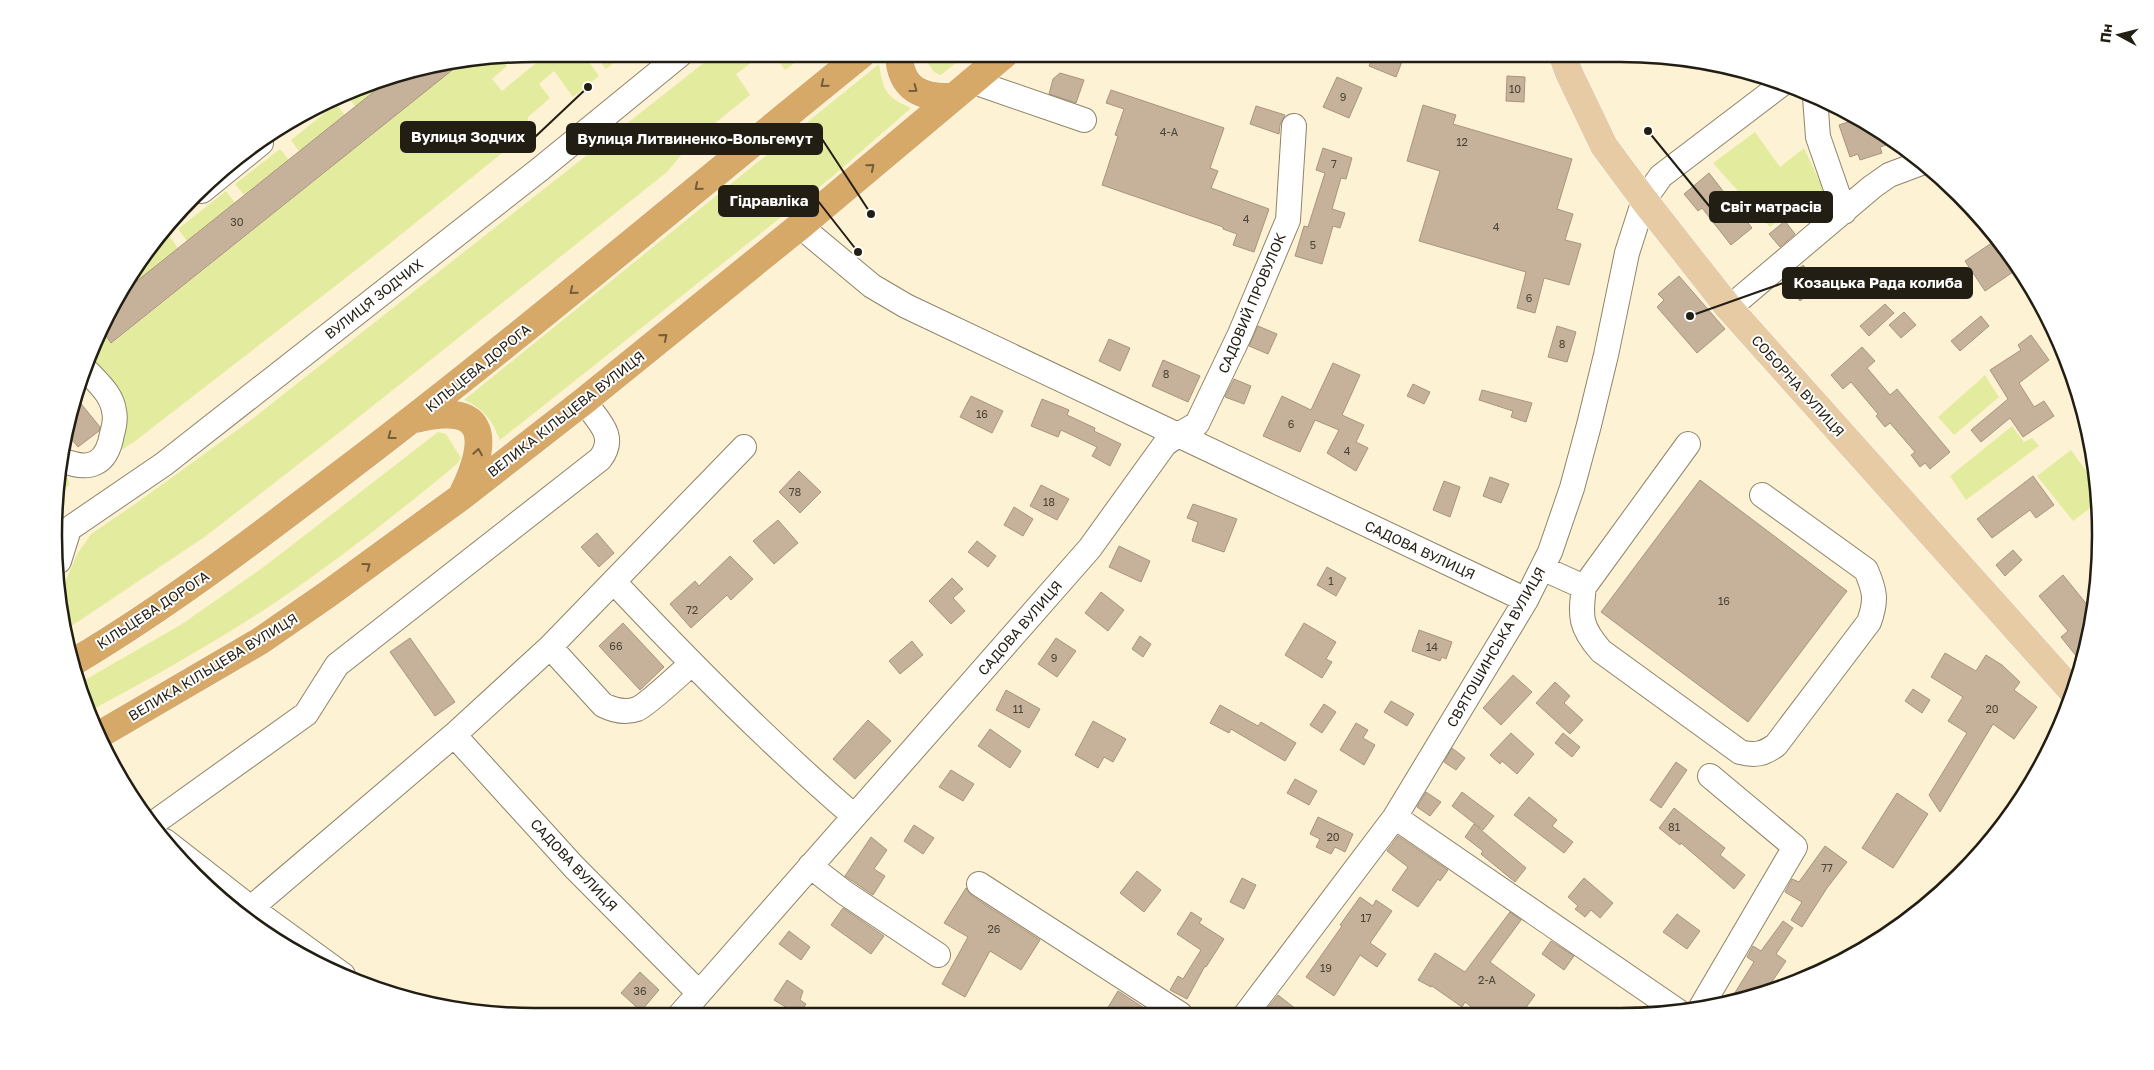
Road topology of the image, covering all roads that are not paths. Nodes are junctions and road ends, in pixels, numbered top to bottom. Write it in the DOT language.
graph roads {
  1 [pos="671,62"];
  2 [pos="852,62"];
  3 [pos="899,62"];
  4 [pos="995,62"];
  5 [pos="1565,62"];
  6 [pos="962,89"];
  7 [pos="1775,89"];
  8 [pos="1816,105"];
  9 [pos="1084,120"];
  10 [pos="1294,126"];
  11 [pos="1914,166"];
  12 [pos="1644,200"];
  13 [pos="1844,212"];
  14 [pos="800,226"];
  15 [pos="1729,308"];
  16 [pos="91,375"];
  17 [pos="584,401"];
  18 [pos="413,419"];
  19 [pos="1178,435"];
  20 [pos="1688,444"];
  21 [pos="744,447"];
  22 [pos="69,463"];
  23 [pos="1762,495"];
  24 [pos="461,497"];
  25 [pos="64,532"];
  26 [pos="1542,568"];
  27 [pos="614,582"];
  28 [pos="1584,587"];
  29 [pos="1526,600"];
  30 [pos="550,647"];
  31 [pos="79,658"];
  32 [pos="691,664"];
  33 [pos="2067,685"];
  34 [pos="105,732"];
  35 [pos="454,735"];
  36 [pos="1710,776"];
  37 [pos="854,816"];
  38 [pos="1395,817"];
  39 [pos="157,819"];
  40 [pos="810,866"];
  41 [pos="201,869"];
  42 [pos="979,884"];
  43 [pos="251,908"];
  44 [pos="308,949"];
  45 [pos="938,955"];
  46 [pos="698,992"];
  47 [pos="1706,999"];
  48 [pos="1669,1004"];
  49 [pos="686,1008"];
  50 [pos="1171,1008"];
  51 [pos="1251,1008"];
  1 -- 25 [label="street, ВУЛИЦЯ ЗОДЧИХ"];
  2 -- 18 [label="highway, КІЛЬЦЕВА ДОРОГА, one-way"];
  3 -- 6 [label="highway, one-way"];
  4 -- 6 [label="highway, ВЕЛИКА КІЛЬЦЕВА ВУЛИЦЯ"];
  5 -- 12 [label="main road, СОБОРНА ВУЛИЦЯ"];
  6 -- 9 [label="street"];
  14 -- 6 [label="highway, ВЕЛИКА КІЛЬЦЕВА ВУЛИЦЯ, one-way"];
  7 -- 12 [label="street"];
  8 -- 13 [label="street"];
  10 -- 19 [label="street, САДОВИЙ ПРОВУЛОК"];
  11 -- 13 [label="street"];
  12 -- 15 [label="main road, СОБОРНА ВУЛИЦЯ"];
  12 -- 26 [label="street, СВЯТОШИНСЬКА ВУЛИЦЯ"];
  13 -- 15 [label="street"];
  17 -- 14 [label="highway, ВЕЛИКА КІЛЬЦЕВА ВУЛИЦЯ, one-way"];
  14 -- 19 [label="street, САДОВА ВУЛИЦЯ"];
  15 -- 33 [label="main road, СОБОРНА ВУЛИЦЯ"];
  16 -- 22 [label="street"];
  17 -- 24 [label="highway, ВЕЛИКА КІЛЬЦЕВА ВУЛИЦЯ"];
  17 -- 39 [label="street"];
  24 -- 18 [label="highway, one-way"];
  18 -- 31 [label="highway, КІЛЬЦЕВА ДОРОГА, one-way"];
  19 -- 29 [label="street, САДОВА ВУЛИЦЯ"];
  19 -- 37 [label="street, САДОВА ВУЛИЦЯ"];
  20 -- 28 [label="street"];
  21 -- 27 [label="street"];
  23 -- 28 [label="street"];
  34 -- 24 [label="highway, ВЕЛИКА КІЛЬЦЕВА ВУЛИЦЯ, one-way"];
  26 -- 28 [label="street"];
  26 -- 29 [label="street, СВЯТОШИНСЬКА ВУЛИЦЯ"];
  27 -- 30 [label="street"];
  27 -- 32 [label="street"];
  29 -- 38 [label="street, СВЯТОШИНСЬКА ВУЛИЦЯ"];
  30 -- 32 [label="street"];
  30 -- 35 [label="street"];
  32 -- 37 [label="street"];
  35 -- 43 [label="street"];
  35 -- 46 [label="street, САДОВА ВУЛИЦЯ"];
  36 -- 47 [label="street"];
  37 -- 40 [label="street, САДОВА ВУЛИЦЯ"];
  38 -- 48 [label="street"];
  38 -- 51 [label="street, СВЯТОШИНСЬКА ВУЛИЦЯ"];
  40 -- 45 [label="street"];
  40 -- 46 [label="street, САДОВА ВУЛИЦЯ"];
  41 -- 43 [label="street"];
  42 -- 50 [label="street"];
  43 -- 44 [label="street"];
  46 -- 49 [label="street, САДОВА ВУЛИЦЯ"];
}
